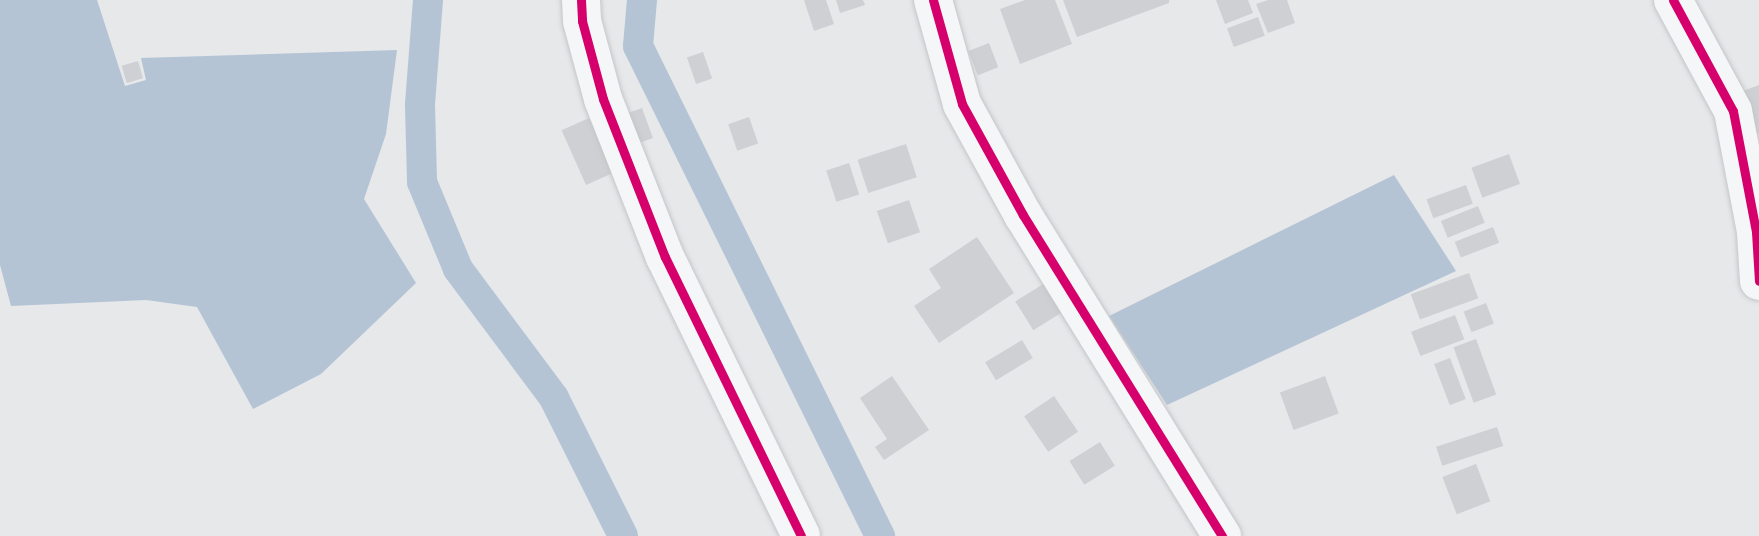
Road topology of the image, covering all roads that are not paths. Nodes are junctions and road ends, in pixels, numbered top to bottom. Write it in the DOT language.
graph roads {
  1 [pos="581,0"];
  2 [pos="933,0"];
  3 [pos="1673,0"];
  4 [pos="1759,281"];
  5 [pos="801,536"];
  6 [pos="1222,536"];
  1 -- 5 [label="street"];
  2 -- 6 [label="street"];
  3 -- 4 [label="street"];
}
